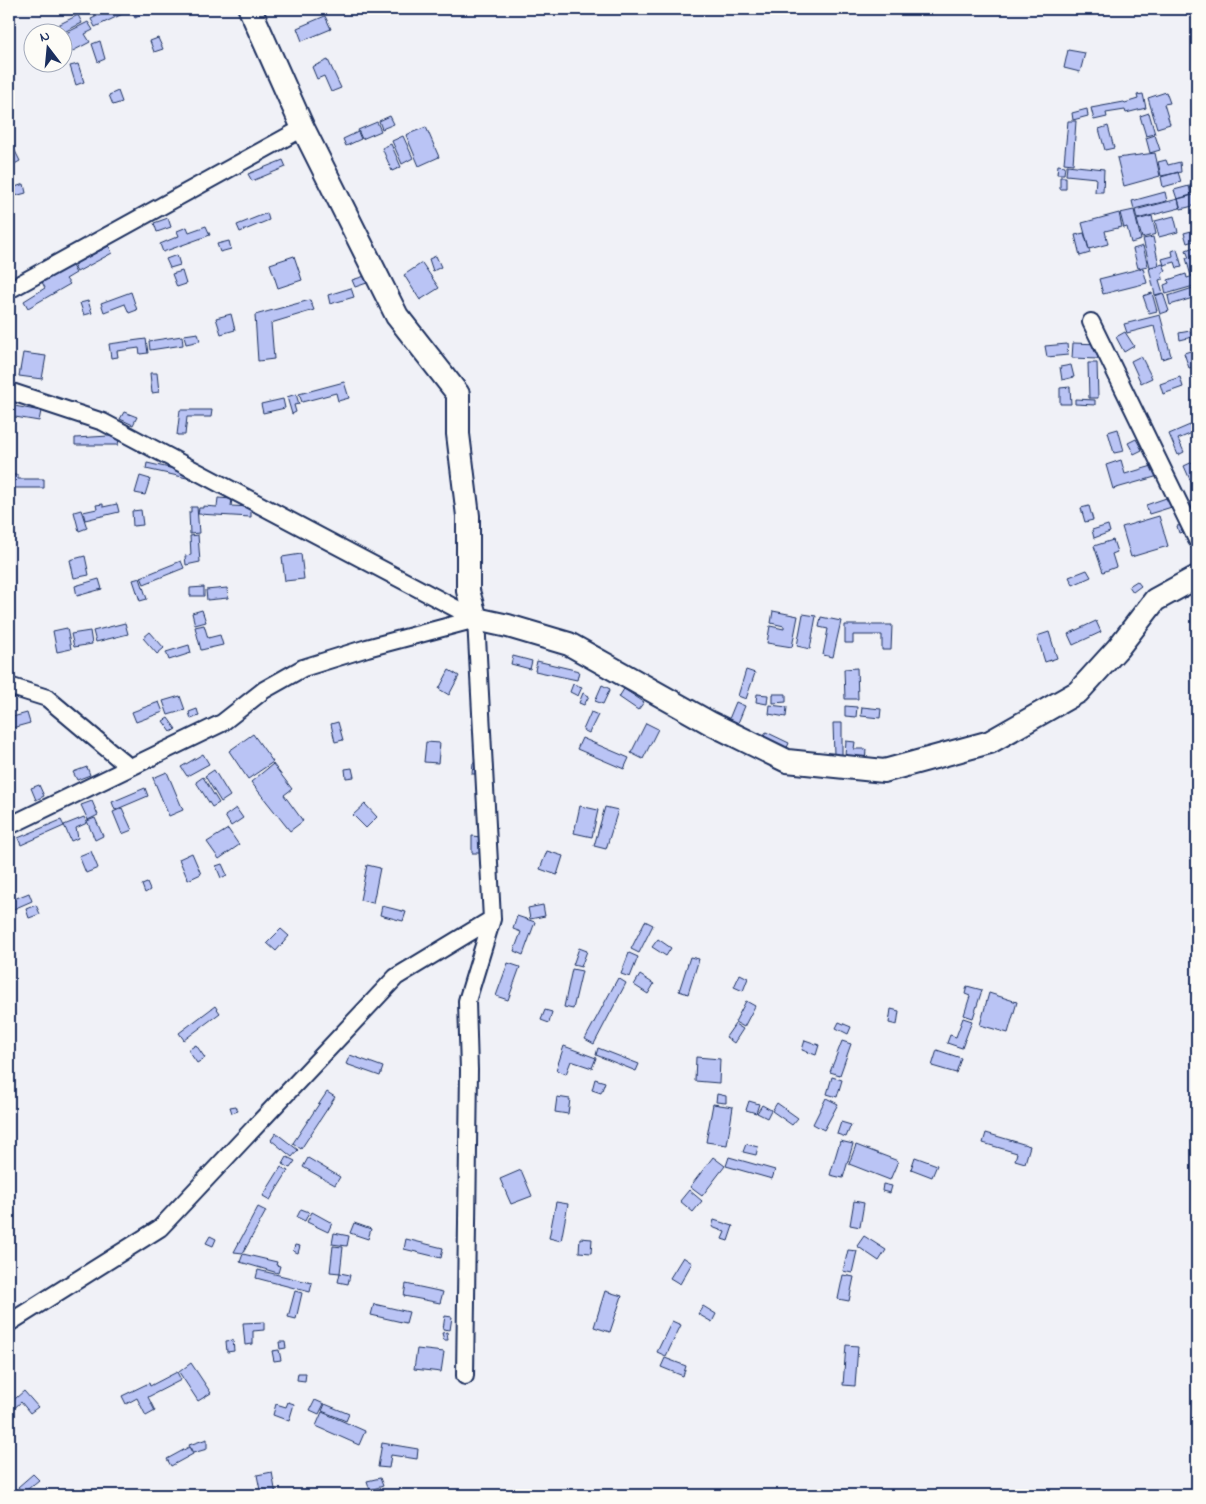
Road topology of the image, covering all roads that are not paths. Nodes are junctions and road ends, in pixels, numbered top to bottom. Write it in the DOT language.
graph roads {
  1 [pos="250,9"];
  2 [pos="303,128"];
  3 [pos="9,290"];
  4 [pos="1091,322"];
  5 [pos="9,391"];
  6 [pos="1197,540"];
  7 [pos="1197,577"];
  8 [pos="476,619"];
  9 [pos="9,686"];
  10 [pos="129,767"];
  11 [pos="9,826"];
  12 [pos="492,919"];
  13 [pos="9,1323"];
  14 [pos="465,1376"];
  1 -- 2 [label="street"];
  2 -- 3 [label="street"];
  2 -- 8 [label="street"];
  4 -- 6 [label="street"];
  5 -- 8 [label="street"];
  7 -- 8 [label="street"];
  8 -- 10 [label="street"];
  8 -- 12 [label="street"];
  9 -- 10 [label="street"];
  10 -- 11 [label="street"];
  12 -- 13 [label="street"];
  12 -- 14 [label="street"];
}
